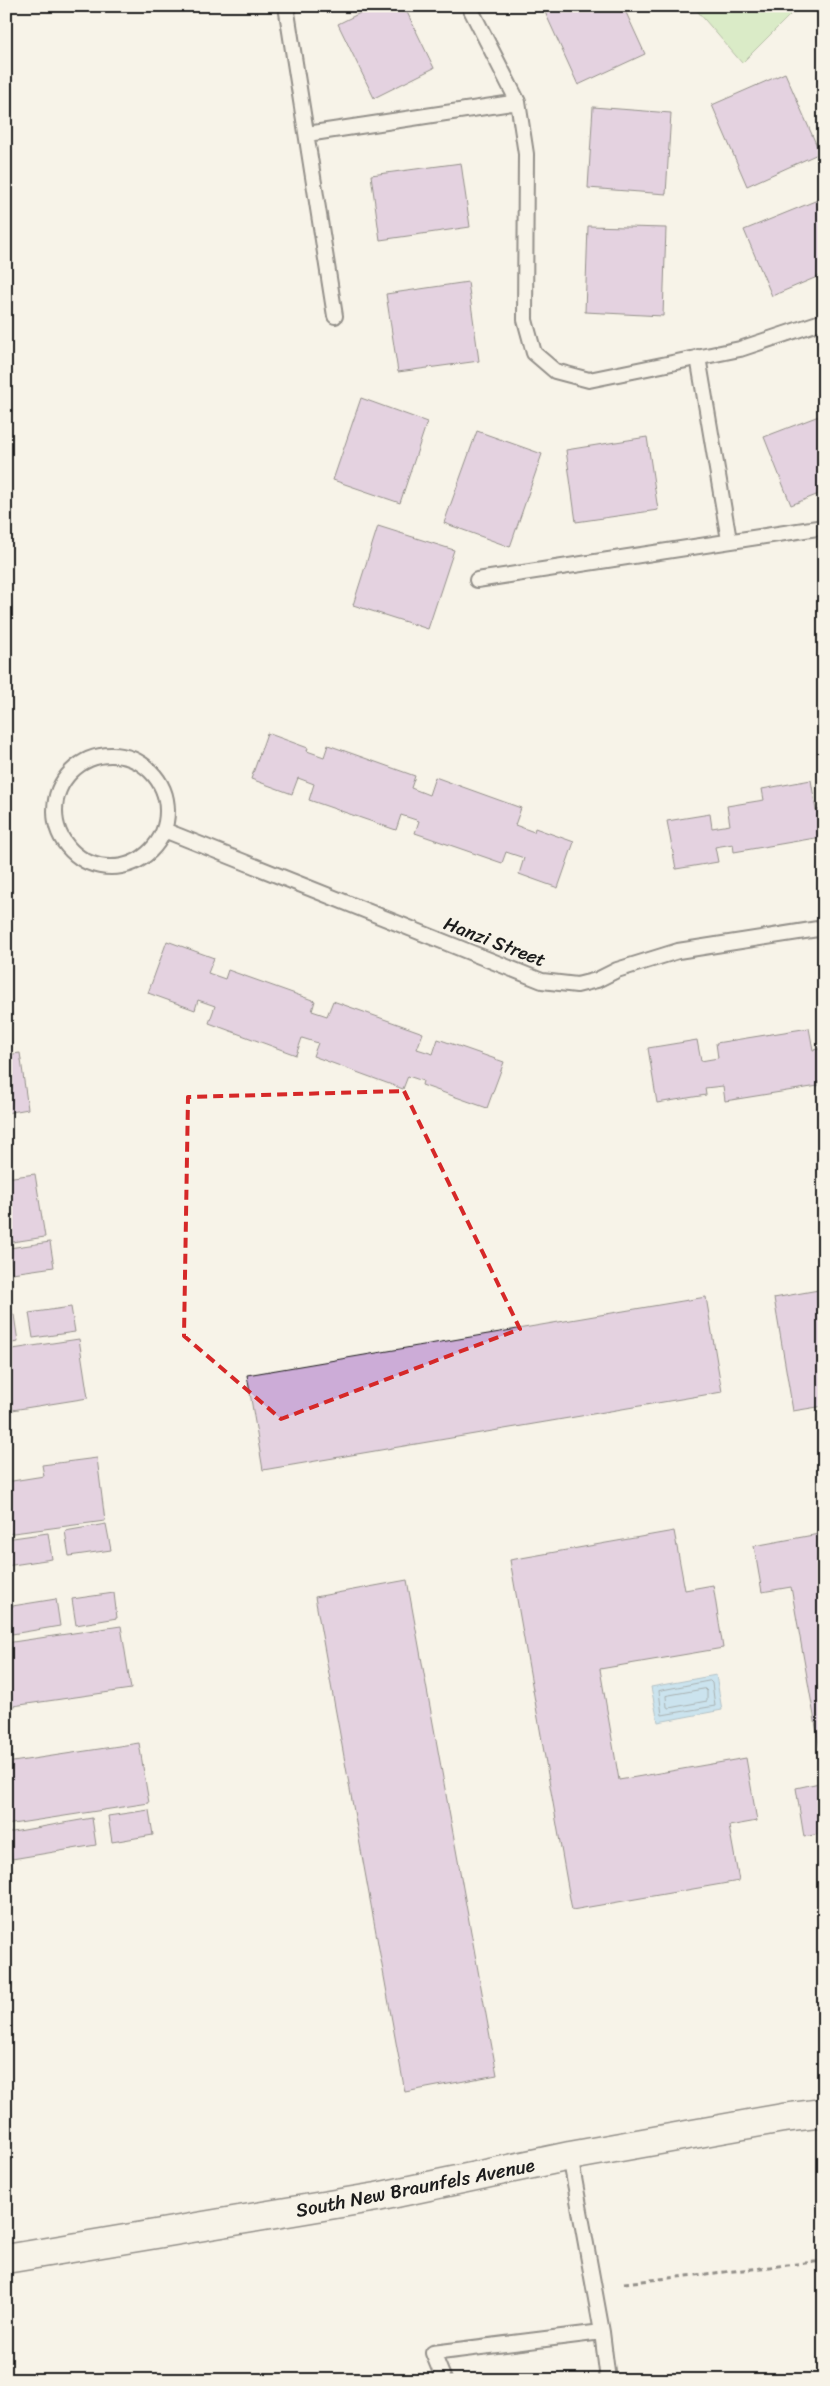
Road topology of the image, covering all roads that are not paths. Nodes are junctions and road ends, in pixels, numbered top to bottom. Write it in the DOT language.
graph roads {
  1 [pos="286,6"];
  2 [pos="469,6"];
  3 [pos="518,102"];
  4 [pos="307,134"];
  5 [pos="335,316"];
  6 [pos="824,321"];
  7 [pos="698,358"];
  8 [pos="824,527"];
  9 [pos="730,540"];
  10 [pos="477,580"];
  11 [pos="164,830"];
  12 [pos="824,928"];
  13 [pos="824,2113"];
  14 [pos="570,2156"];
  15 [pos="6,2259"];
  16 [pos="602,2332"];
  17 [pos="444,2380"];
  18 [pos="608,2380"];
  1 -- 4 [label="lane"];
  2 -- 3 [label="lane"];
  3 -- 4 [label="lane"];
  3 -- 7 [label="lane"];
  4 -- 5 [label="lane"];
  6 -- 7 [label="lane"];
  7 -- 9 [label="lane"];
  8 -- 9 [label="lane"];
  9 -- 10 [label="lane"];
  11 -- 11 [label="lane"];
  11 -- 12 [label="lane, Hanzi Street"];
  13 -- 14 [label="main road, South New Braunfels Avenue"];
  14 -- 15 [label="main road, South New Braunfels Avenue"];
  14 -- 16 [label="lane"];
  16 -- 17 [label="lane"];
  16 -- 18 [label="lane"];
}
